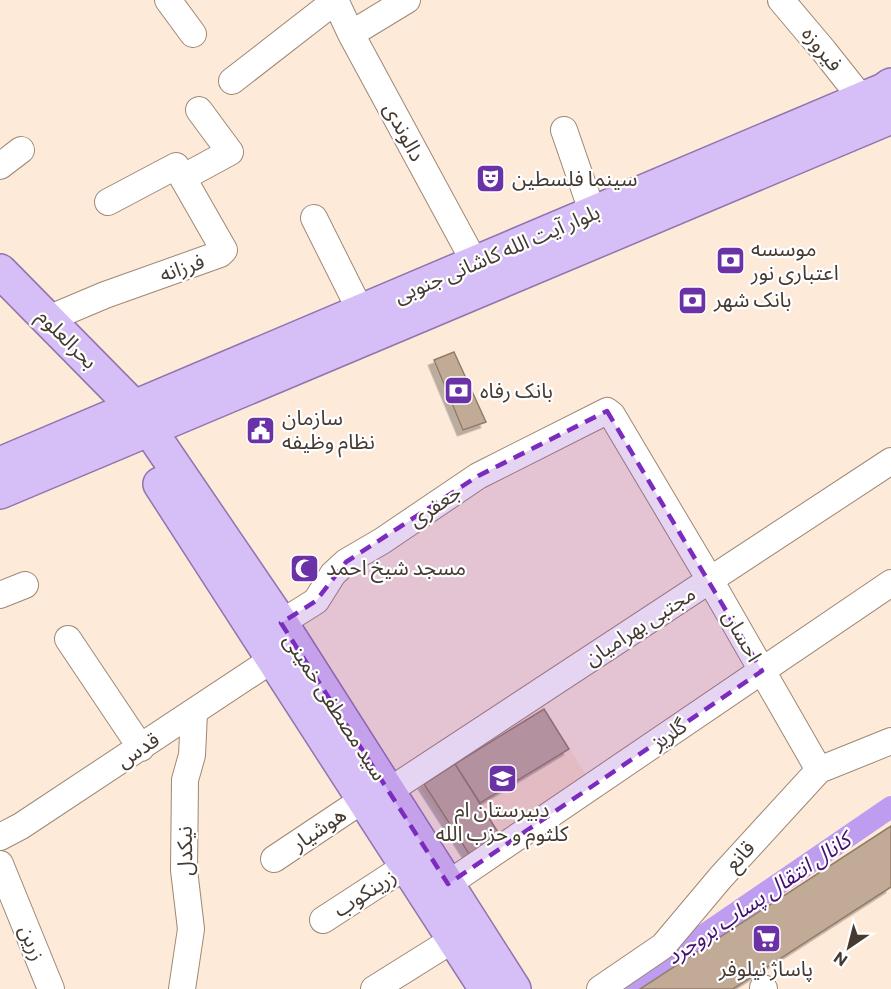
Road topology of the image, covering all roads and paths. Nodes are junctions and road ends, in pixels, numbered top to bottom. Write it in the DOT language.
graph roads {
  1 [pos="168,0"];
  2 [pos="335,0"];
  3 [pos="407,0"];
  4 [pos="780,0"];
  5 [pos="193,34"];
  6 [pos="351,34"];
  7 [pos="232,81"];
  8 [pos="891,85"];
  9 [pos="862,99"];
  10 [pos="199,110"];
  11 [pos="891,117"];
  12 [pos="564,130"];
  13 [pos="21,150"];
  14 [pos="0,166"];
  15 [pos="180,172"];
  16 [pos="108,202"];
  17 [pos="593,214"];
  18 [pos="314,218"];
  19 [pos="475,263"];
  20 [pos="0,271"];
  21 [pos="0,303"];
  22 [pos="361,312"];
  23 [pos="48,319"];
  24 [pos="607,411"];
  25 [pos="132,422"];
  26 [pos="891,461"];
  27 [pos="0,464"];
  28 [pos="0,492"];
  29 [pos="710,580"];
  30 [pos="891,583"];
  31 [pos="25,585"];
  32 [pos="0,595"];
  33 [pos="281,623"];
  34 [pos="68,639"];
  35 [pos="273,659"];
  36 [pos="762,670"];
  37 [pos="194,713"];
  38 [pos="891,741"];
  39 [pos="141,748"];
  40 [pos="819,771"];
  41 [pos="376,795"];
  42 [pos="0,837"];
  43 [pos="274,859"];
  44 [pos="0,864"];
  45 [pos="406,866"];
  46 [pos="448,884"];
  47 [pos="323,920"];
  48 [pos="454,939"];
  49 [pos="481,986"];
  50 [pos="51,989"];
  51 [pos="182,989"];
  52 [pos="374,989"];
  53 [pos="514,989"];
  54 [pos="600,989"];
  1 -- 5 [label="street"];
  2 -- 6 [label="street, دالوندی"];
  2 -- 7 [label="street"];
  3 -- 6 [label="street"];
  4 -- 9 [label="street, فیروزه"];
  6 -- 19 [label="street, دالوندی"];
  8 -- 9 [label="main road, بلوار آیت الله کاشانی جنوبی"];
  9 -- 17 [label="main road, بلوار آیت الله کاشانی جنوبی"];
  10 -- 15 [label="street"];
  11 -- 25 [label="main road, بلوار آیت الله کاشانی جنوبی"];
  12 -- 17 [label="street"];
  13 -- 14 [label="street"];
  15 -- 16 [label="street"];
  15 -- 23 [label="street, فرزانه"];
  17 -- 19 [label="main road, بلوار آیت الله کاشانی جنوبی"];
  18 -- 22 [label="street"];
  19 -- 22 [label="main road, بلوار آیت الله کاشانی جنوبی"];
  20 -- 23 [label="main road, بحرالعلوم"];
  21 -- 25 [label="main road, بحرالعلوم"];
  22 -- 25 [label="main road, بلوار آیت الله کاشانی جنوبی"];
  23 -- 25 [label="main road, بحرالعلوم"];
  24 -- 29 [label="street, احسان"];
  24 -- 33 [label="street, جعفری"];
  25 -- 27 [label="main road"];
  25 -- 28 [label="main road"];
  25 -- 33 [label="main road, سید مصطفی خمینی"];
  25 -- 35 [label="main road, سید مصطفی خمینی"];
  26 -- 29 [label="street, مجتبی بهرامیان"];
  29 -- 36 [label="street, احسان"];
  29 -- 41 [label="street, مجتبی بهرامیان"];
  30 -- 36 [label="street, گلریز"];
  31 -- 32 [label="street"];
  33 -- 41 [label="main road, سید مصطفی خمینی"];
  34 -- 39 [label="street"];
  35 -- 37 [label="street, قدس"];
  35 -- 41 [label="main road, سید مصطفی خمینی"];
  36 -- 40 [label="street, احسان"];
  36 -- 46 [label="street, گلریز"];
  37 -- 39 [label="street, قدس"];
  37 -- 51 [label="street, نیکدل"];
  38 -- 40 [label="street, قانع"];
  39 -- 42 [label="street, قدس"];
  40 -- 54 [label="street, قانع"];
  41 -- 43 [label="street, هوشیار"];
  41 -- 45 [label="main road, سید مصطفی خمینی"];
  41 -- 46 [label="main road, سید مصطفی خمینی"];
  44 -- 50 [label="street, زرین"];
  45 -- 47 [label="street, زرینکوب"];
  45 -- 48 [label="main road, سید مصطفی خمینی"];
  46 -- 53 [label="main road, سید مصطفی خمینی"];
  48 -- 49 [label="main road, سید مصطفی خمینی"];
  48 -- 52 [label="street"];
}
